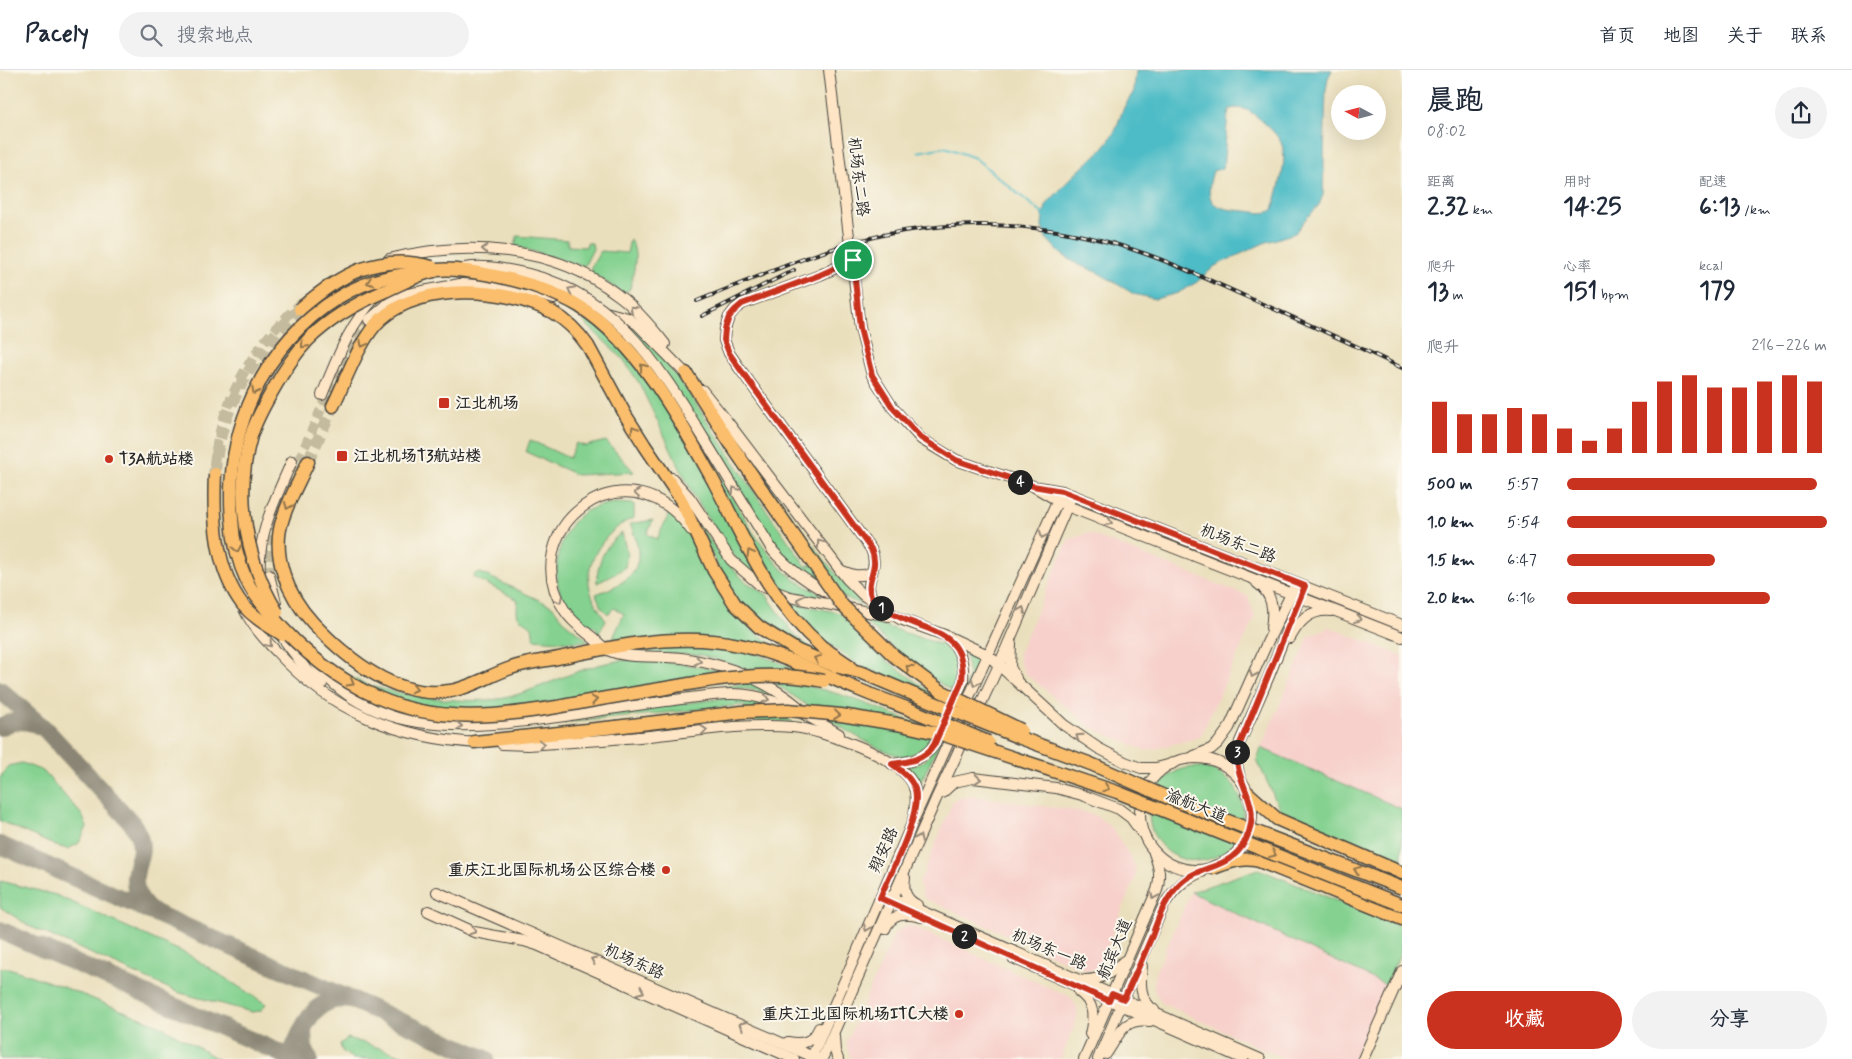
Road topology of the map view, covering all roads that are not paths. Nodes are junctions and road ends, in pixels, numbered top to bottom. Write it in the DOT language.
graph roads {
  1 [pos="829,70"];
  2 [pos="438,252"];
  3 [pos="853,260"];
  4 [pos="444,270"];
  5 [pos="492,285"];
  6 [pos="323,286"];
  7 [pos="300,309"];
  8 [pos="369,320"];
  9 [pos="582,337"];
  10 [pos="686,373"];
  11 [pos="322,395"];
  12 [pos="333,406"];
  13 [pos="292,461"];
  14 [pos="308,462"];
  15 [pos="214,480"];
  16 [pos="1033,486"];
  17 [pos="1067,493"];
  18 [pos="655,498"];
  19 [pos="685,498"];
  20 [pos="1062,504"];
  21 [pos="700,543"];
  22 [pos="840,570"];
  23 [pos="1232,570"];
  24 [pos="872,572"];
  25 [pos="269,575"];
  26 [pos="1301,584"];
  27 [pos="1296,595"];
  28 [pos="874,609"];
  29 [pos="1340,612"];
  30 [pos="1402,625"];
  31 [pos="1014,629"];
  32 [pos="944,635"];
  33 [pos="1402,637"];
  34 [pos="296,643"];
  35 [pos="1267,643"];
  36 [pos="605,649"];
  37 [pos="988,655"];
  38 [pos="310,657"];
  39 [pos="999,665"];
  40 [pos="863,673"];
  41 [pos="1269,676"];
  42 [pos="314,678"];
  43 [pos="1023,687"];
  44 [pos="854,688"];
  45 [pos="806,714"];
  46 [pos="469,742"];
  47 [pos="851,742"];
  48 [pos="1186,759"];
  49 [pos="892,764"];
  50 [pos="1091,764"];
  51 [pos="1172,764"];
  52 [pos="1060,772"];
  53 [pos="1240,780"];
  54 [pos="1248,793"];
  55 [pos="936,799"];
  56 [pos="913,822"];
  57 [pos="1150,846"];
  58 [pos="907,865"];
  59 [pos="1210,869"];
  60 [pos="1402,873"];
  61 [pos="1402,888"];
  62 [pos="437,892"];
  63 [pos="880,896"];
  64 [pos="892,901"];
  65 [pos="1402,905"];
  66 [pos="428,911"];
  67 [pos="921,917"];
  68 [pos="1402,919"];
  69 [pos="948,922"];
  70 [pos="1128,956"];
  71 [pos="867,957"];
  72 [pos="1142,958"];
  73 [pos="1402,971"];
  74 [pos="1077,978"];
  75 [pos="1066,982"];
  76 [pos="839,995"];
  77 [pos="1111,997"];
  78 [pos="1123,1003"];
  79 [pos="1165,1021"];
  80 [pos="837,1026"];
  81 [pos="774,1040"];
  82 [pos="1085,1057"];
  83 [pos="816,1058"];
  84 [pos="794,1059"];
  85 [pos="838,1059"];
  86 [pos="1100,1059"];
  87 [pos="1243,1059"];
  88 [pos="1260,1059"];
  89 [pos="1363,1059"];
  1 -- 3 [label="main road, 机场东二路"];
  2 -- 6 [label="main road"];
  10 -- 2 [label="main road, one-way"];
  2 -- 11 [label="main road"];
  3 -- 16 [label="main road, 机场东二路"];
  3 -- 24 [label="main road"];
  4 -- 7 [label="highway, bridge"];
  28 -- 4 [label="main road, one-way, bridge"];
  4 -- 34 [label="highway, one-way, bridge"];
  40 -- 4 [label="highway, one-way, bridge"];
  5 -- 8 [label="main road"];
  5 -- 9 [label="main road"];
  5 -- 10 [label="main road"];
  9 -- 12 [label="highway, one-way"];
  19 -- 9 [label="highway, one-way"];
  22 -- 10 [label="main road, one-way"];
  50 -- 10 [label="highway, one-way, bridge"];
  13 -- 42 [label="main road"];
  14 -- 36 [label="highway, one-way"];
  15 -- 34 [label="highway, bridge"];
  15 -- 46 [label="main road, one-way"];
  16 -- 17 [label="main road, 机场东二路"];
  16 -- 20 [label="main road, 机场东二路"];
  17 -- 20 [label="main road, 翔安路"];
  17 -- 26 [label="main road, 机场东二路"];
  18 -- 19 [label="main road"];
  18 -- 21 [label="main road"];
  18 -- 36 [label="main road, one-way"];
  19 -- 21 [label="highway"];
  28 -- 19 [label="main road, one-way"];
  20 -- 23 [label="main road, 机场东二路, one-way"];
  31 -- 20 [label="main road, 翔安路, one-way"];
  20 -- 37 [label="main road, 翔安路, one-way"];
  40 -- 21 [label="highway, one-way"];
  22 -- 24 [label="main road"];
  22 -- 28 [label="main road"];
  23 -- 27 [label="main road, 机场东二路"];
  23 -- 35 [label="main road"];
  24 -- 28 [label="main road"];
  25 -- 42 [label="main road"];
  26 -- 27 [label="main road"];
  26 -- 30 [label="main road, 机场东二路"];
  27 -- 29 [label="main road, 机场东二路"];
  27 -- 35 [label="main road"];
  27 -- 41 [label="main road"];
  28 -- 32 [label="main road"];
  29 -- 33 [label="main road, 机场东二路, one-way"];
  29 -- 41 [label="main road"];
  31 -- 39 [label="main road, 翔安路"];
  31 -- 43 [label="main road"];
  32 -- 37 [label="main road"];
  32 -- 49 [label="main road"];
  34 -- 38 [label="highway, bridge"];
  35 -- 48 [label="main road, one-way"];
  36 -- 44 [label="highway"];
  36 -- 45 [label="main road, one-way"];
  37 -- 39 [label="main road"];
  37 -- 56 [label="main road, 翔安路, one-way"];
  38 -- 44 [label="highway, one-way, bridge"];
  38 -- 45 [label="main road, one-way"];
  39 -- 43 [label="main road"];
  39 -- 55 [label="main road, 翔安路"];
  40 -- 50 [label="highway, bridge"];
  41 -- 53 [label="main road"];
  42 -- 46 [label="main road"];
  51 -- 43 [label="main road, one-way"];
  44 -- 52 [label="highway, bridge"];
  45 -- 47 [label="main road"];
  46 -- 47 [label="main road, one-way"];
  46 -- 52 [label="highway, one-way, bridge"];
  47 -- 49 [label="main road"];
  48 -- 51 [label="main road"];
  48 -- 53 [label="main road"];
  49 -- 56 [label="main road"];
  61 -- 50 [label="highway, 渝航大道, one-way, bridge"];
  51 -- 57 [label="main road"];
  52 -- 65 [label="highway, 渝航大道, one-way, bridge"];
  53 -- 54 [label="main road"];
  54 -- 59 [label="main road"];
  54 -- 60 [label="highway"];
  55 -- 57 [label="main road, one-way"];
  58 -- 55 [label="main road, 翔安路, one-way"];
  56 -- 63 [label="main road, 翔安路"];
  57 -- 59 [label="main road"];
  57 -- 70 [label="main road, 航宾大道, one-way"];
  58 -- 64 [label="main road, 翔安路"];
  58 -- 69 [label="main road"];
  59 -- 68 [label="highway"];
  59 -- 72 [label="main road, 航宾大道"];
  81 -- 62 [label="main road, 机场东路, one-way"];
  63 -- 64 [label="main road, 机场东一路"];
  63 -- 76 [label="main road, 翔安路, one-way"];
  64 -- 67 [label="main road, 机场东一路"];
  64 -- 69 [label="main road, 机场东一路"];
  64 -- 71 [label="main road, 翔安路"];
  66 -- 84 [label="main road, 机场东路, one-way"];
  67 -- 71 [label="main road"];
  67 -- 75 [label="main road, 机场东一路"];
  69 -- 74 [label="main road, 机场东一路"];
  70 -- 74 [label="main road"];
  70 -- 77 [label="main road, 航宾大道"];
  71 -- 80 [label="main road, 翔安路"];
  72 -- 78 [label="main road, 航宾大道"];
  72 -- 79 [label="main road"];
  73 -- 89 [label="main road"];
  74 -- 77 [label="main road, 机场东一路"];
  75 -- 77 [label="main road, 机场东一路"];
  75 -- 82 [label="main road"];
  76 -- 81 [label="main road"];
  76 -- 83 [label="main road, 翔安路"];
  77 -- 78 [label="main road, 机场东一路"];
  77 -- 82 [label="main road, 航宾大道"];
  78 -- 79 [label="main road, 机场东一路"];
  78 -- 86 [label="main road, 航宾大道"];
  79 -- 86 [label="main road"];
  79 -- 87 [label="main road, 机场东一路"];
  79 -- 88 [label="main road, 机场东一路"];
  80 -- 83 [label="main road, 翔安路"];
  80 -- 85 [label="main road"];
  81 -- 83 [label="main road, 机场东路"];
}
